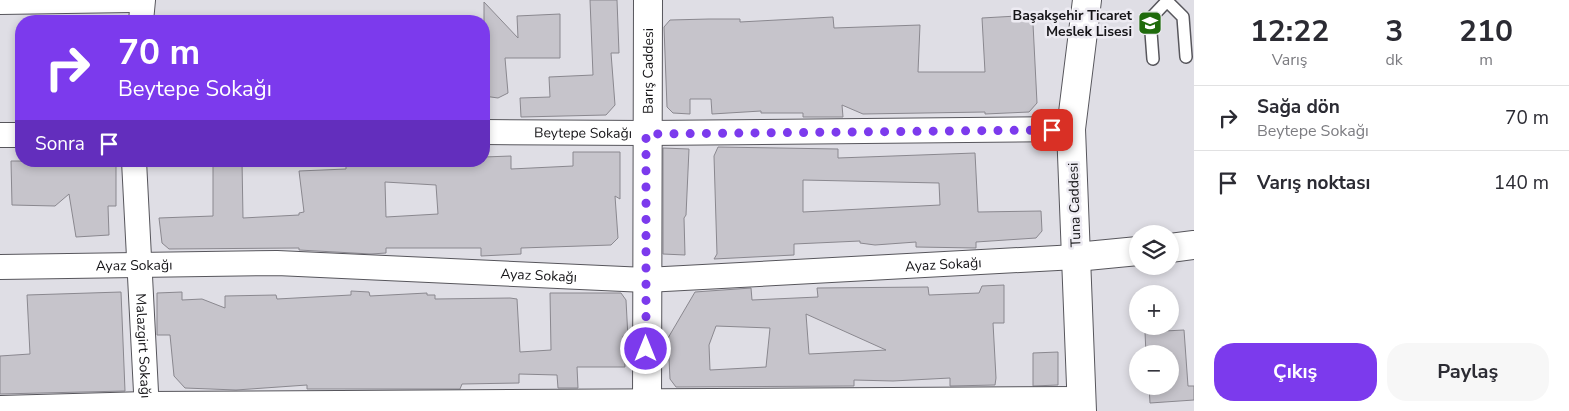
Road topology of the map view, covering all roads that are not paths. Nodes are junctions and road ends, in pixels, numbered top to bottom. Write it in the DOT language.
graph roads {
  1 [pos="132,0"];
  2 [pos="142,0"];
  3 [pos="648,0"];
  4 [pos="1087,0"];
  5 [pos="1168,1"];
  6 [pos="0,2"];
  7 [pos="141,15"];
  8 [pos="1186,57"];
  9 [pos="1153,59"];
  10 [pos="1071,129"];
  11 [pos="490,132"];
  12 [pos="0,134"];
  13 [pos="646,134"];
  14 [pos="15,135"];
  15 [pos="134,167"];
  16 [pos="1194,245"];
  17 [pos="1179,247"];
  18 [pos="1129,252"];
  19 [pos="1076,257"];
  20 [pos="140,265"];
  21 [pos="0,267"];
  22 [pos="646,280"];
  23 [pos="1082,405"];
  24 [pos="647,406"];
  25 [pos="147,407"];
  26 [pos="0,408"];
  1 -- 6 [label="street"];
  2 -- 7 [label="street"];
  3 -- 13 [label="street, Barış Caddesi"];
  4 -- 10 [label="street, Tuna Caddesi"];
  5 -- 8 [label="lane"];
  5 -- 9 [label="lane"];
  10 -- 13 [label="street, Beytepe Sokağı"];
  10 -- 19 [label="street, Tuna Caddesi"];
  11 -- 13 [label="street, Beytepe Sokağı"];
  12 -- 14 [label="street"];
  13 -- 22 [label="street, Barış Caddesi"];
  15 -- 20 [label="street, Malazgirt Sokağı"];
  16 -- 17 [label="street"];
  18 -- 19 [label="street"];
  19 -- 22 [label="street, Ayaz Sokağı"];
  19 -- 23 [label="street, Tuna Caddesi"];
  20 -- 21 [label="street, Ayaz Sokağı"];
  20 -- 22 [label="street, Ayaz Sokağı"];
  20 -- 25 [label="street, Malazgirt Sokağı"];
  22 -- 24 [label="street, Barış Caddesi"];
  23 -- 24 [label="street"];
  24 -- 25 [label="street"];
  25 -- 26 [label="street"];
}
